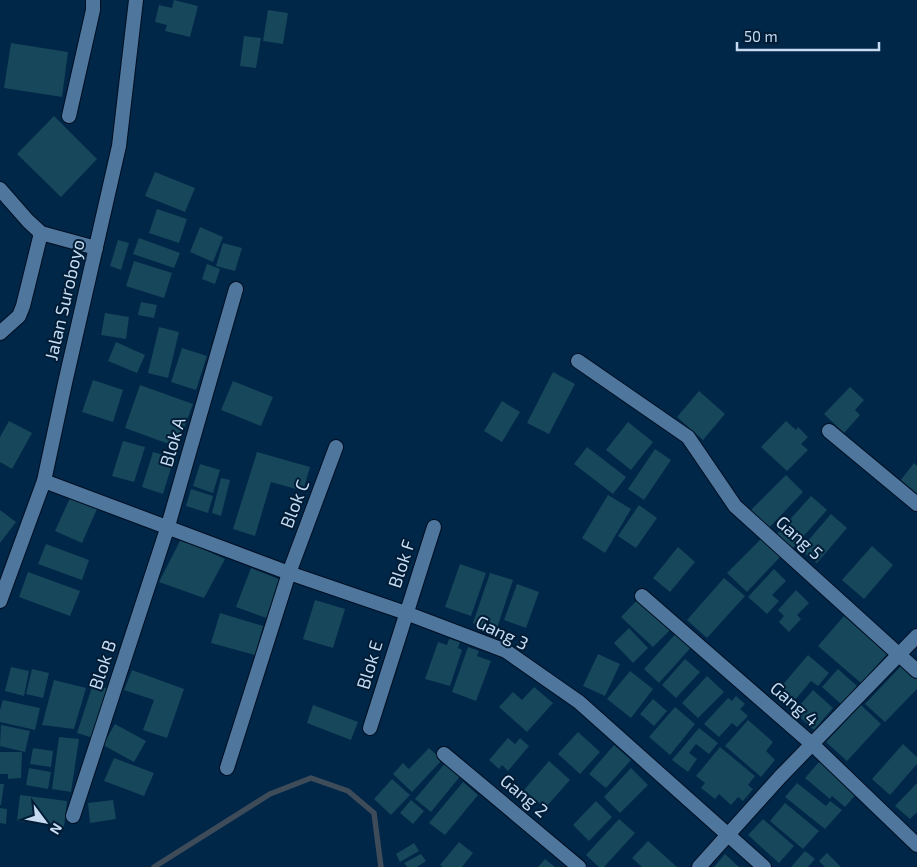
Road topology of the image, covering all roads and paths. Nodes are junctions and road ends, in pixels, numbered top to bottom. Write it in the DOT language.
graph roads {
  1 [pos="93,0"];
  2 [pos="136,0"];
  3 [pos="69,116"];
  4 [pos="0,189"];
  5 [pos="41,233"];
  6 [pos="96,248"];
  7 [pos="236,289"];
  8 [pos="0,334"];
  9 [pos="578,361"];
  10 [pos="829,431"];
  11 [pos="336,448"];
  12 [pos="44,481"];
  13 [pos="917,504"];
  14 [pos="168,526"];
  15 [pos="434,527"];
  16 [pos="289,573"];
  17 [pos="642,596"];
  18 [pos="0,601"];
  19 [pos="406,613"];
  20 [pos="917,636"];
  21 [pos="900,654"];
  22 [pos="917,671"];
  23 [pos="370,728"];
  24 [pos="812,744"];
  25 [pos="444,754"];
  26 [pos="227,768"];
  27 [pos="73,816"];
  28 [pos="729,834"];
  29 [pos="917,846"];
  30 [pos="580,867"];
  31 [pos="699,867"];
  32 [pos="764,867"];
  1 -- 3 [label="street"];
  2 -- 6 [label="street, Jalan Suroboyo"];
  4 -- 5 [label="street"];
  5 -- 6 [label="street"];
  5 -- 8 [label="street"];
  6 -- 12 [label="street, Jalan Suroboyo"];
  7 -- 14 [label="street, Blok A"];
  9 -- 21 [label="street, Gang 5"];
  10 -- 13 [label="street"];
  11 -- 16 [label="street, Blok C"];
  12 -- 14 [label="street, Gang 3"];
  12 -- 18 [label="street, Jalan Suroboyo"];
  14 -- 16 [label="street, Gang 3"];
  14 -- 27 [label="street, Blok B"];
  15 -- 19 [label="street, Blok F"];
  16 -- 19 [label="street, Gang 3"];
  16 -- 26 [label="street, Blok C"];
  17 -- 24 [label="street, Gang 4"];
  19 -- 23 [label="street, Blok E"];
  19 -- 28 [label="street, Gang 3"];
  20 -- 21 [label="street"];
  21 -- 22 [label="street, Gang 5"];
  21 -- 24 [label="street"];
  24 -- 28 [label="street"];
  24 -- 29 [label="street, Gang 4"];
  25 -- 30 [label="street, Gang 2"];
  28 -- 31 [label="street"];
  28 -- 32 [label="street, Gang 3"];
}
